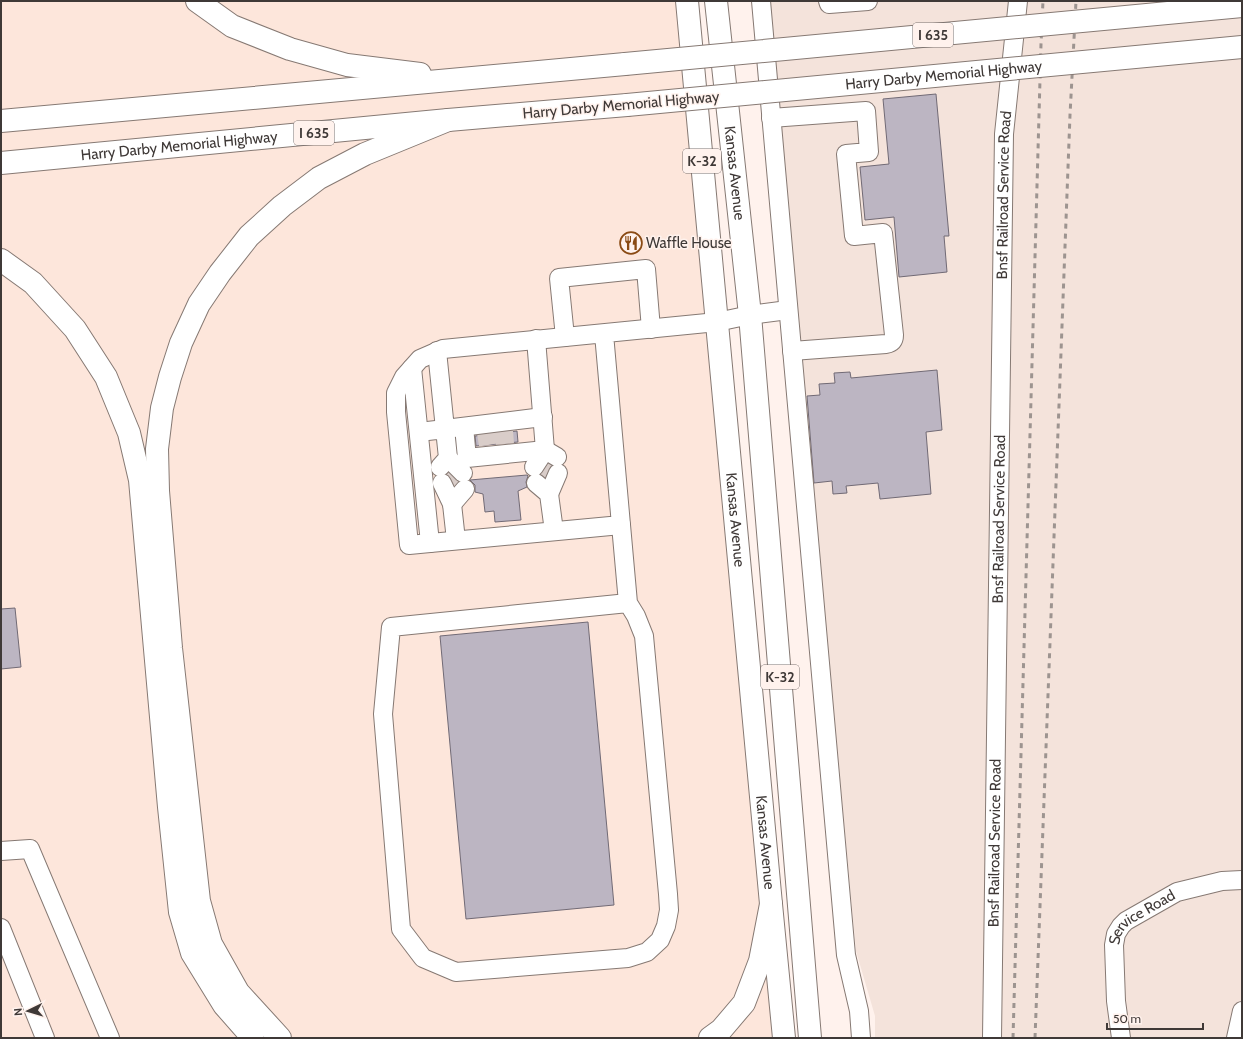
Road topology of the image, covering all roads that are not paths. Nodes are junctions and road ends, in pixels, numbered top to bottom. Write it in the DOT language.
graph roads {
  1 [pos="197,1"];
  2 [pos="687,1"];
  3 [pos="716,1"];
  4 [pos="761,1"];
  5 [pos="828,1"];
  6 [pos="868,1"];
  7 [pos="1018,1"];
  8 [pos="1242,6"];
  9 [pos="1242,47"];
  10 [pos="459,80"];
  11 [pos="771,118"];
  12 [pos="448,120"];
  13 [pos="1,121"];
  14 [pos="1,164"];
  15 [pos="1,260"];
  16 [pos="788,310"];
  17 [pos="750,315"];
  18 [pos="717,322"];
  19 [pos="651,329"];
  20 [pos="604,334"];
  21 [pos="565,336"];
  22 [pos="536,339"];
  23 [pos="437,351"];
  24 [pos="792,351"];
  25 [pos="412,368"];
  26 [pos="542,417"];
  27 [pos="464,427"];
  28 [pos="445,429"];
  29 [pos="418,432"];
  30 [pos="496,439"];
  31 [pos="547,470"];
  32 [pos="621,525"];
  33 [pos="554,531"];
  34 [pos="456,540"];
  35 [pos="430,543"];
  36 [pos="628,603"];
  37 [pos="1,851"];
  38 [pos="1242,880"];
  39 [pos="771,904"];
  40 [pos="1,928"];
  41 [pos="1242,1011"];
  42 [pos="45,1038"];
  43 [pos="110,1038"];
  44 [pos="253,1038"];
  45 [pos="280,1038"];
  46 [pos="710,1038"];
  47 [pos="784,1038"];
  48 [pos="810,1038"];
  49 [pos="861,1038"];
  50 [pos="992,1038"];
  51 [pos="1121,1038"];
  52 [pos="1236,1038"];
  1 -- 10 [label="main road"];
  2 -- 18 [label="main road, Kansas Avenue / K-32"];
  3 -- 17 [label="main road, Kansas Avenue / K-32"];
  4 -- 11 [label="street"];
  5 -- 6 [label="street"];
  7 -- 50 [label="street, Bnsf Railroad Service Road"];
  8 -- 10 [label="main road, I 635, bridge"];
  9 -- 12 [label="main road, Harry Darby Memorial Highway / I 635, bridge"];
  10 -- 13 [label="main road, I 635"];
  11 -- 16 [label="street"];
  11 -- 24 [label="street"];
  12 -- 14 [label="main road, Harry Darby Memorial Highway / I 635"];
  12 -- 45 [label="main road"];
  15 -- 44 [label="main road"];
  16 -- 17 [label="street"];
  16 -- 24 [label="street"];
  17 -- 18 [label="street"];
  17 -- 48 [label="main road, Kansas Avenue / K-32"];
  18 -- 19 [label="street"];
  18 -- 39 [label="main road, Kansas Avenue / K-32"];
  19 -- 20 [label="street"];
  19 -- 21 [label="street"];
  20 -- 21 [label="street"];
  20 -- 32 [label="street"];
  21 -- 22 [label="street"];
  22 -- 23 [label="street"];
  22 -- 26 [label="street"];
  23 -- 25 [label="street"];
  23 -- 28 [label="street"];
  24 -- 49 [label="street"];
  25 -- 29 [label="street"];
  25 -- 35 [label="street"];
  26 -- 30 [label="street"];
  26 -- 31 [label="street"];
  27 -- 28 [label="street"];
  27 -- 30 [label="street"];
  27 -- 30 [label="street"];
  28 -- 29 [label="street"];
  28 -- 34 [label="street"];
  29 -- 35 [label="street"];
  30 -- 31 [label="street"];
  31 -- 33 [label="street"];
  32 -- 33 [label="street"];
  32 -- 36 [label="street"];
  33 -- 34 [label="street"];
  34 -- 35 [label="street"];
  36 -- 36 [label="street"];
  37 -- 43 [label="street"];
  38 -- 51 [label="street, Service Road"];
  39 -- 46 [label="main road"];
  39 -- 47 [label="main road, Kansas Avenue / K-32"];
  40 -- 42 [label="street"];
  41 -- 52 [label="street"];
}
